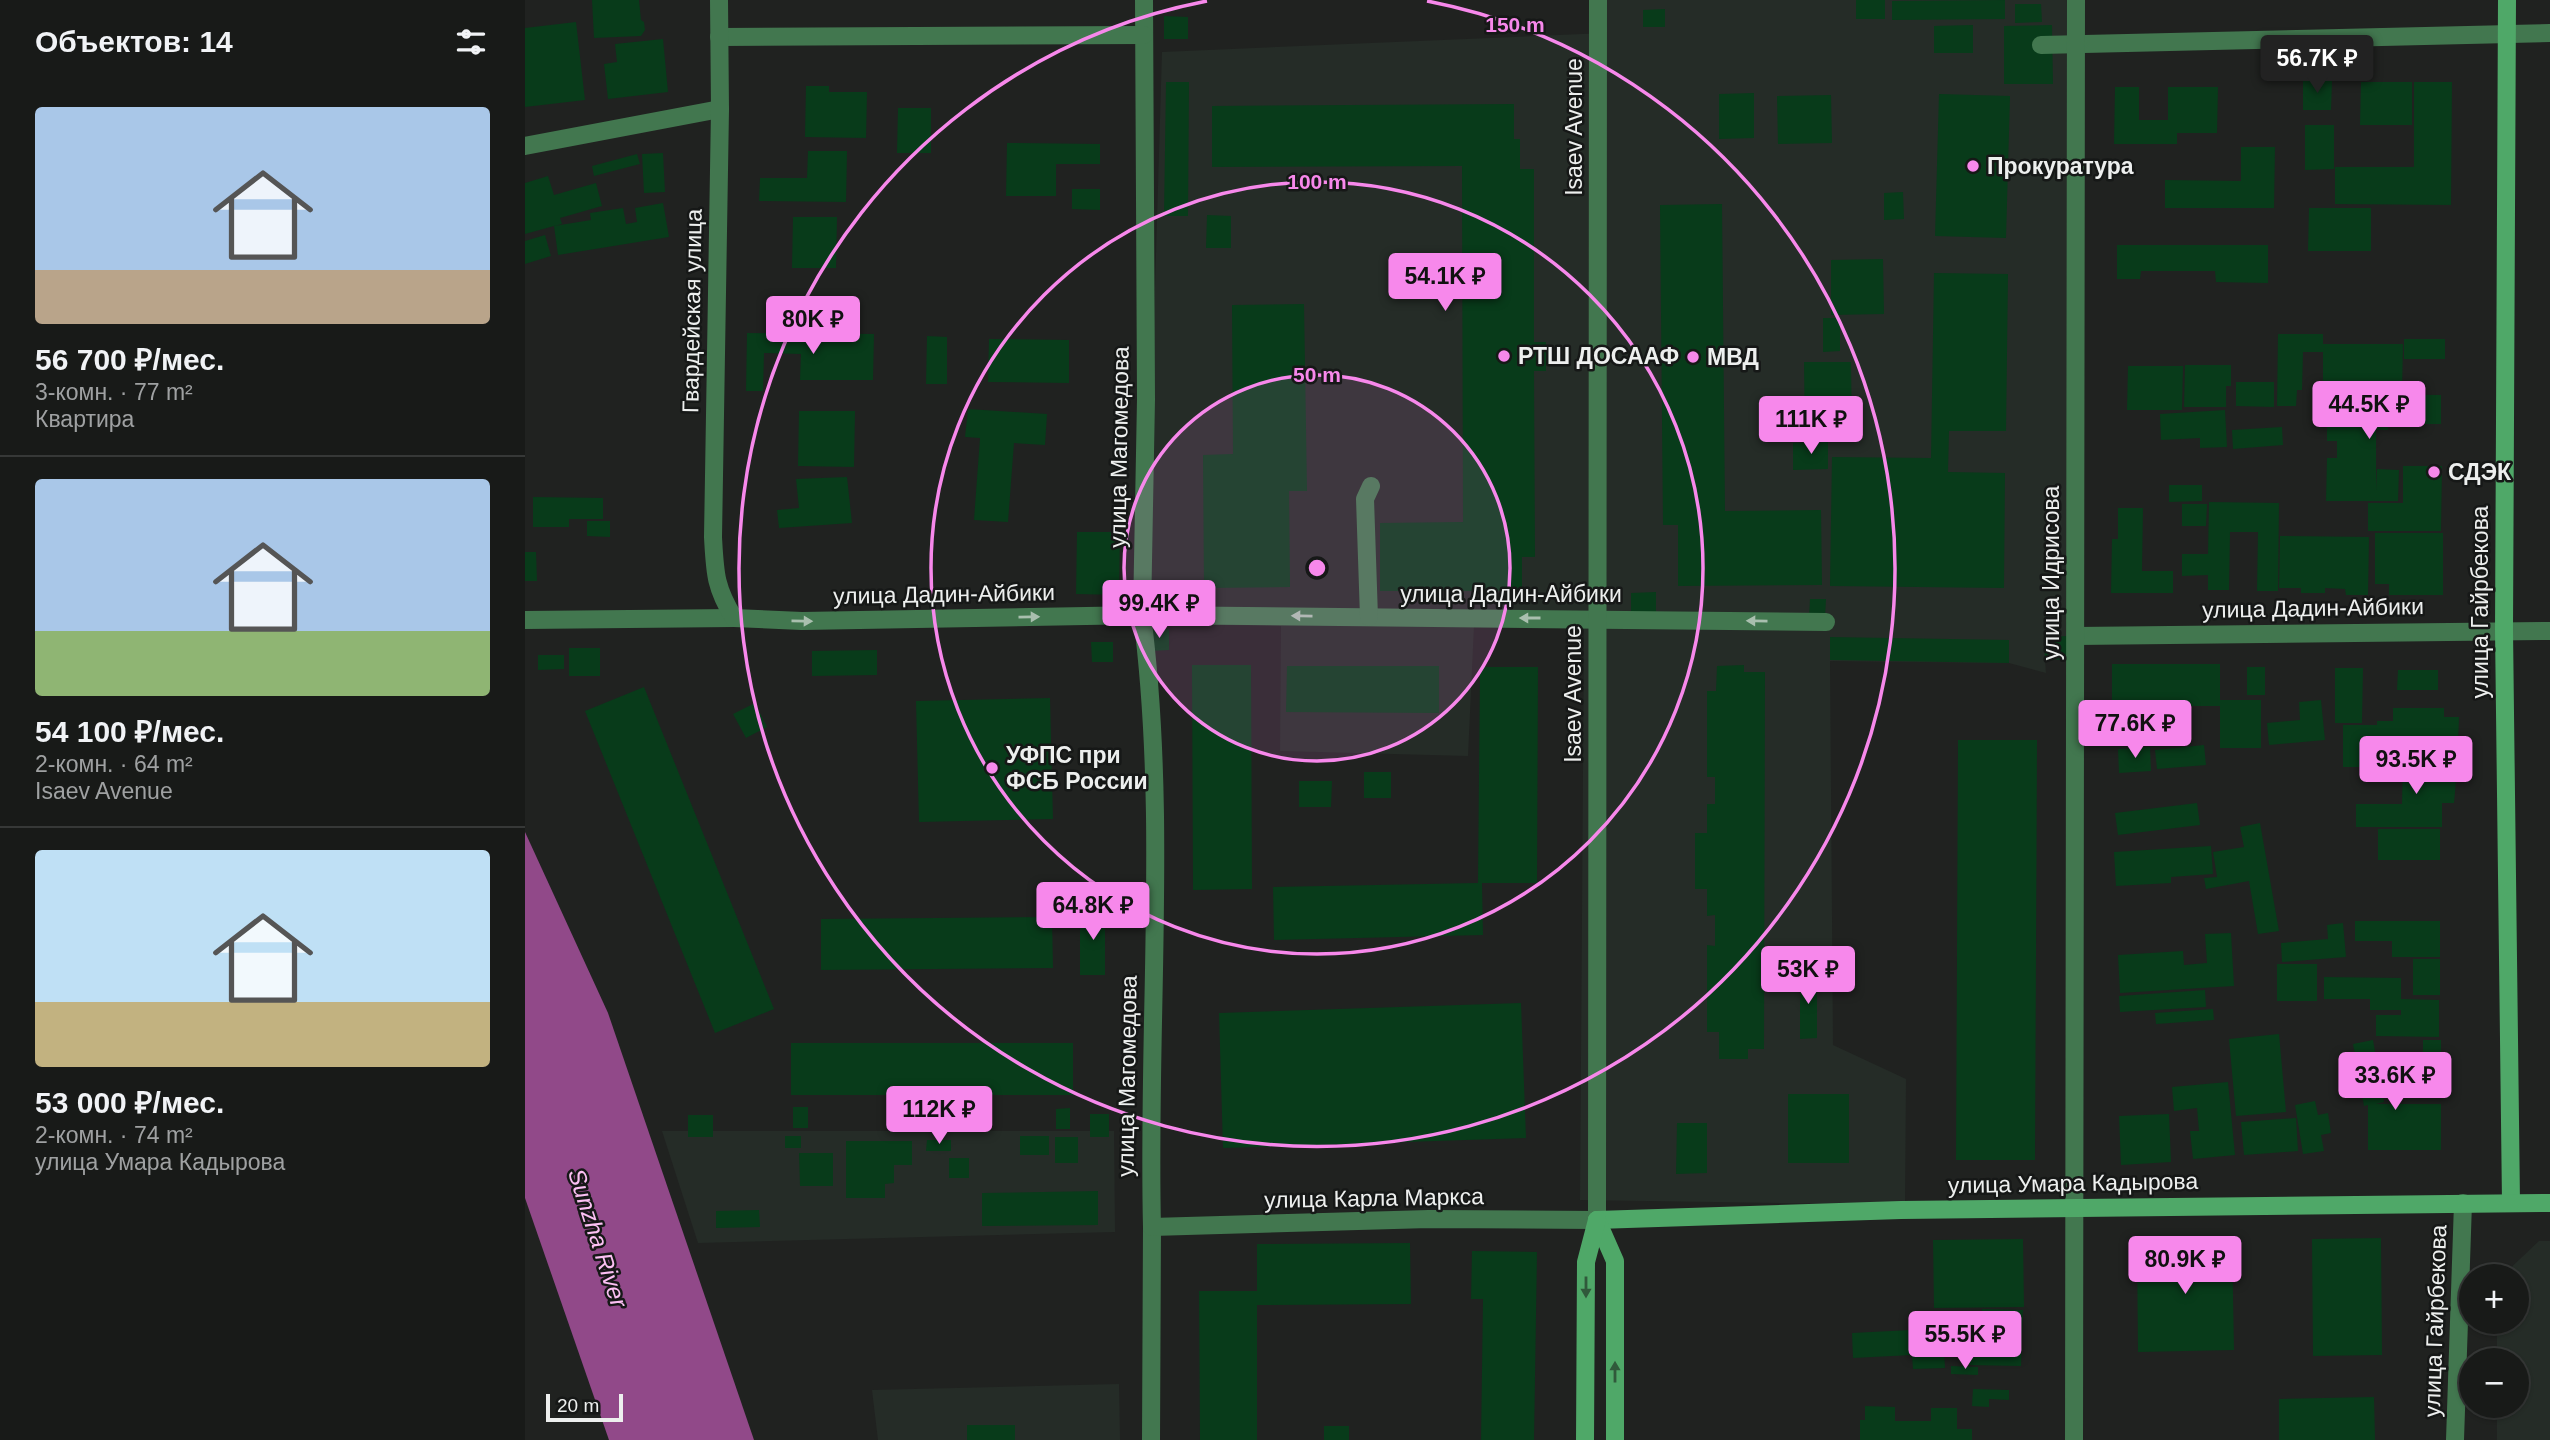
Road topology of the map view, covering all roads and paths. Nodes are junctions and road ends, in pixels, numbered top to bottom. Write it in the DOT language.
graph roads {
  1 [pos="719,0"];
  2 [pos="1144,0"];
  3 [pos="1598,0"];
  4 [pos="2076,0"];
  5 [pos="2507,0"];
  6 [pos="2507,33"];
  7 [pos="2550,33"];
  8 [pos="1144,35"];
  9 [pos="719,37"];
  10 [pos="2041,45"];
  11 [pos="2077,45"];
  12 [pos="720,109"];
  13 [pos="525,146"];
  14 [pos="1371,486"];
  15 [pos="1142,615"];
  16 [pos="1369,617"];
  17 [pos="734,618"];
  18 [pos="1598,619"];
  19 [pos="525,620"];
  20 [pos="1826,622"];
  21 [pos="2504,630"];
  22 [pos="2550,631"];
  23 [pos="2076,636"];
  24 [pos="2463,1203"];
  25 [pos="2511,1203"];
  26 [pos="2550,1203"];
  27 [pos="2076,1208"];
  28 [pos="1597,1220"];
  29 [pos="1152,1227"];
  30 [pos="1151,1440"];
  31 [pos="1585,1440"];
  32 [pos="1615,1440"];
  33 [pos="2074,1440"];
  34 [pos="2455,1440"];
  1 -- 9 [label="street, Гвардейская улица"];
  2 -- 8 [label="street, улица Магомедова"];
  3 -- 18 [label="street, Isaev Avenue"];
  4 -- 11 [label="street, улица Идрисова"];
  5 -- 6 [label="main road, улица Гайрбекова"];
  6 -- 7 [label="street"];
  6 -- 11 [label="street"];
  6 -- 21 [label="main road, улица Гайрбекова"];
  8 -- 9 [label="street"];
  8 -- 15 [label="street, улица Магомедова"];
  9 -- 12 [label="street, Гвардейская улица"];
  10 -- 11 [label="street"];
  11 -- 23 [label="street, улица Идрисова"];
  12 -- 13 [label="street"];
  12 -- 17 [label="street, Гвардейская улица"];
  14 -- 16 [label="street"];
  16 -- 15 [label="street, улица Дадин-Айбики, one-way"];
  17 -- 15 [label="street, улица Дадин-Айбики, one-way"];
  15 -- 29 [label="street, улица Магомедова"];
  18 -- 16 [label="street, улица Дадин-Айбики, one-way"];
  17 -- 19 [label="street, улица Дадин-Айбики"];
  20 -- 18 [label="street, улица Дадин-Айбики, one-way"];
  18 -- 28 [label="street, Isaev Avenue"];
  21 -- 22 [label="street, улица Дадин-Айбики"];
  21 -- 23 [label="street, улица Дадин-Айбики"];
  21 -- 25 [label="main road, улица Гайрбекова"];
  23 -- 27 [label="street, улица Идрисова"];
  24 -- 25 [label="main road, улица Умара Кадырова"];
  24 -- 27 [label="main road, улица Умара Кадырова"];
  24 -- 34 [label="street, улица Гайрбекова"];
  25 -- 26 [label="main road, улица Умара Кадырова"];
  27 -- 28 [label="main road, улица Умара Кадырова"];
  27 -- 33 [label="street, улица Идрисова"];
  28 -- 29 [label="street, улица Карла Маркса"];
  28 -- 31 [label="main road, one-way"];
  32 -- 28 [label="main road, one-way"];
  29 -- 30 [label="street, улица Магомедова"];
}
